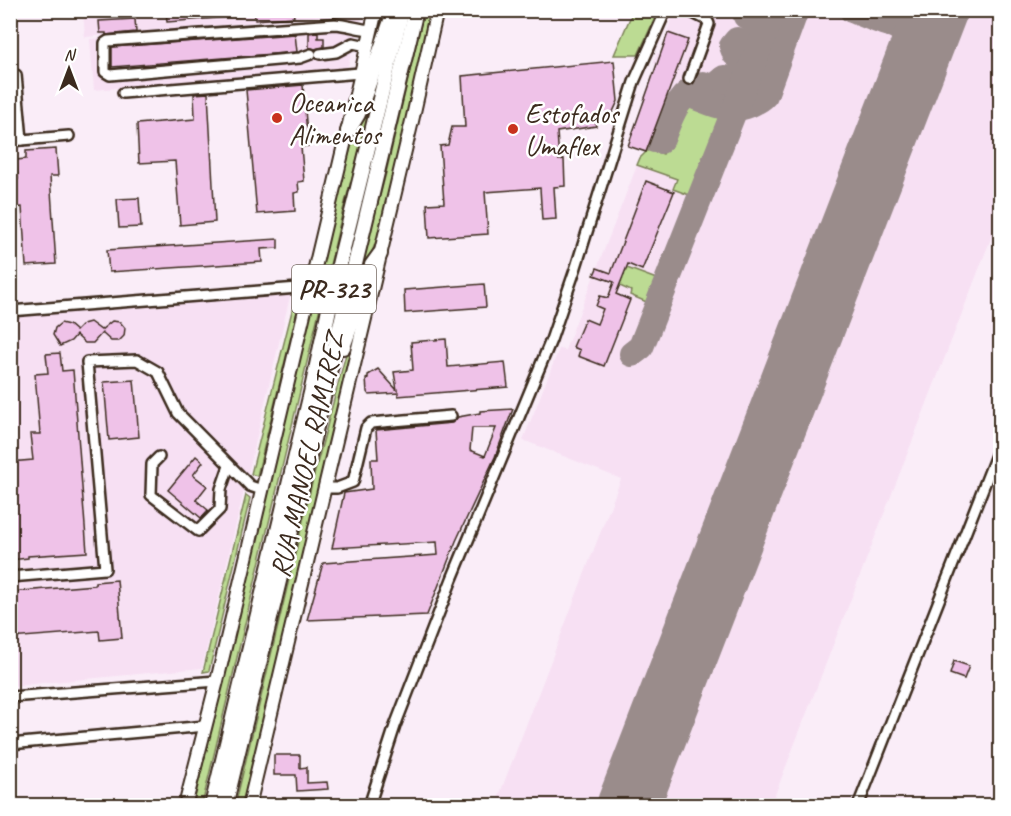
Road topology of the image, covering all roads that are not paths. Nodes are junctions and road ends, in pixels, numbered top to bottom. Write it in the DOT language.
graph roads {
  1 [pos="376,10"];
  2 [pos="395,10"];
  3 [pos="402,10"];
  4 [pos="416,10"];
  5 [pos="436,10"];
  6 [pos="666,10"];
  7 [pos="687,10"];
  8 [pos="371,30"];
  9 [pos="367,46"];
  10 [pos="360,73"];
  11 [pos="10,75"];
  12 [pos="689,79"];
  13 [pos="123,93"];
  14 [pos="348,131"];
  15 [pos="69,136"];
  16 [pos="22,140"];
  17 [pos="10,141"];
  18 [pos="380,254"];
  19 [pos="311,287"];
  20 [pos="10,311"];
  21 [pos="452,416"];
  22 [pos="1000,445"];
  23 [pos="159,457"];
  24 [pos="230,466"];
  25 [pos="306,469"];
  26 [pos="325,488"];
  27 [pos="262,490"];
  28 [pos="10,577"];
  29 [pos="217,681"];
  30 [pos="10,697"];
  31 [pos="206,726"];
  32 [pos="10,744"];
  33 [pos="185,806"];
  34 [pos="212,806"];
  35 [pos="225,806"];
  36 [pos="249,806"];
  37 [pos="369,806"];
  38 [pos="858,806"];
  1 -- 8 [label="main road"];
  2 -- 14 [label="highway"];
  3 -- 34 [label="highway, PR-323"];
  4 -- 25 [label="highway, PR-323"];
  5 -- 18 [label="main road, RUA MANOEL RAMIREZ"];
  6 -- 37 [label="street"];
  7 -- 12 [label="street"];
  8 -- 9 [label="main road"];
  8 -- 9 [label="street"];
  9 -- 10 [label="main road"];
  10 -- 13 [label="street"];
  10 -- 14 [label="main road"];
  11 -- 16 [label="street"];
  14 -- 19 [label="main road"];
  15 -- 16 [label="street"];
  16 -- 17 [label="street"];
  18 -- 25 [label="highway"];
  18 -- 26 [label="main road, RUA MANOEL RAMIREZ"];
  19 -- 20 [label="street"];
  19 -- 27 [label="main road"];
  21 -- 26 [label="street"];
  22 -- 38 [label="street"];
  23 -- 24 [label="street"];
  24 -- 27 [label="street"];
  24 -- 28 [label="street"];
  25 -- 35 [label="highway, PR-323"];
  26 -- 36 [label="main road, RUA MANOEL RAMIREZ"];
  27 -- 29 [label="main road"];
  29 -- 30 [label="street"];
  29 -- 31 [label="main road"];
  31 -- 32 [label="street"];
  31 -- 33 [label="main road"];
}
